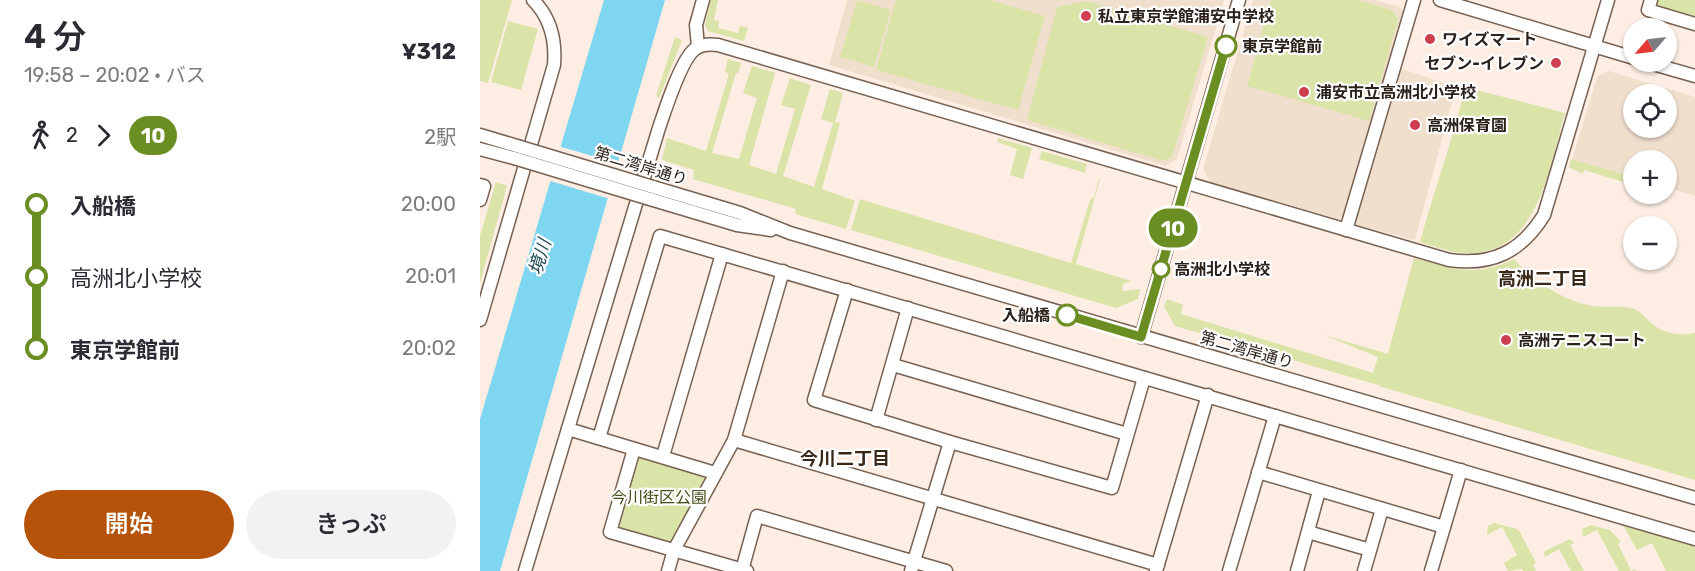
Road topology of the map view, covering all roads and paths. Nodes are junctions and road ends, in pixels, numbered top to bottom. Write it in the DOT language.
graph roads {
  1 [pos="533,0"];
  2 [pos="703,0"];
  3 [pos="1239,0"];
  4 [pos="1414,0"];
  5 [pos="1440,0"];
  6 [pos="1608,0"];
  7 [pos="1651,0"];
  8 [pos="1695,24"];
  9 [pos="698,47"];
  10 [pos="1594,47"];
  11 [pos="1623,55"];
  12 [pos="1677,71"];
  13 [pos="1695,76"];
  14 [pos="480,135"];
  15 [pos="480,149"];
  16 [pos="1186,182"];
  17 [pos="480,185"];
  18 [pos="480,200"];
  19 [pos="1346,230"];
  20 [pos="790,233"];
  21 [pos="722,254"];
  22 [pos="783,271"];
  23 [pos="847,290"];
  24 [pos="908,308"];
  25 [pos="480,320"];
  26 [pos="1141,337"];
  27 [pos="893,365"];
  28 [pos="1144,378"];
  29 [pos="1208,395"];
  30 [pos="1275,416"];
  31 [pos="876,420"];
  32 [pos="568,429"];
  33 [pos="1127,435"];
  34 [pos="599,438"];
  35 [pos="734,440"];
  36 [pos="950,442"];
  37 [pos="634,449"];
  38 [pos="663,456"];
  39 [pos="1461,470"];
  40 [pos="715,472"];
  41 [pos="1258,472"];
  42 [pos="1319,490"];
  43 [pos="1695,498"];
  44 [pos="933,499"];
  45 [pos="1382,509"];
  46 [pos="1444,527"];
  47 [pos="1308,532"];
  48 [pos="1695,539"];
  49 [pos="674,550"];
  50 [pos="1370,550"];
  51 [pos="913,566"];
  52 [pos="1157,568"];
  53 [pos="744,570"];
  54 [pos="525,571"];
  55 [pos="668,571"];
  56 [pos="946,571"];
  57 [pos="1229,571"];
  58 [pos="1297,571"];
  59 [pos="1364,571"];
  60 [pos="1431,571"];
  1 -- 25 [label="street"];
  2 -- 9 [label="street"];
  3 -- 16 [label="street"];
  4 -- 19 [label="street"];
  5 -- 10 [label="street"];
  6 -- 10 [label="street"];
  7 -- 8 [label="street"];
  9 -- 16 [label="street"];
  9 -- 32 [label="street"];
  10 -- 11 [label="street"];
  10 -- 19 [label="street"];
  12 -- 13 [label="street"];
  14 -- 20 [label="street, 第二湾岸通り, bridge"];
  15 -- 20 [label="street, 第二湾岸通り, bridge"];
  16 -- 19 [label="street"];
  16 -- 26 [label="street"];
  17 -- 18 [label="street"];
  20 -- 26 [label="street, 第二湾岸通り"];
  21 -- 22 [label="street"];
  21 -- 34 [label="street"];
  21 -- 38 [label="street"];
  22 -- 23 [label="street"];
  22 -- 35 [label="street"];
  23 -- 24 [label="street"];
  23 -- 31 [label="street"];
  24 -- 27 [label="street"];
  24 -- 28 [label="street"];
  26 -- 43 [label="street, 第二湾岸通り"];
  27 -- 31 [label="street"];
  27 -- 33 [label="street"];
  28 -- 29 [label="street"];
  28 -- 33 [label="street"];
  29 -- 30 [label="street"];
  29 -- 52 [label="street"];
  30 -- 39 [label="street"];
  30 -- 41 [label="street"];
  31 -- 36 [label="street"];
  32 -- 34 [label="street"];
  32 -- 54 [label="street"];
  33 -- 36 [label="street"];
  34 -- 37 [label="street"];
  35 -- 40 [label="street"];
  35 -- 44 [label="street"];
  36 -- 44 [label="street"];
  37 -- 38 [label="street"];
  37 -- 49 [label="street"];
  38 -- 40 [label="street"];
  39 -- 46 [label="street"];
  39 -- 48 [label="street"];
  40 -- 49 [label="street"];
  41 -- 42 [label="street"];
  41 -- 57 [label="street"];
  42 -- 45 [label="street"];
  42 -- 47 [label="street"];
  44 -- 51 [label="street"];
  44 -- 52 [label="street"];
  45 -- 46 [label="street"];
  45 -- 50 [label="street"];
  46 -- 60 [label="street"];
  47 -- 50 [label="street"];
  47 -- 58 [label="street"];
  49 -- 53 [label="street"];
  49 -- 55 [label="street"];
  50 -- 59 [label="street"];
  51 -- 53 [label="street"];
  51 -- 56 [label="street"];
}
